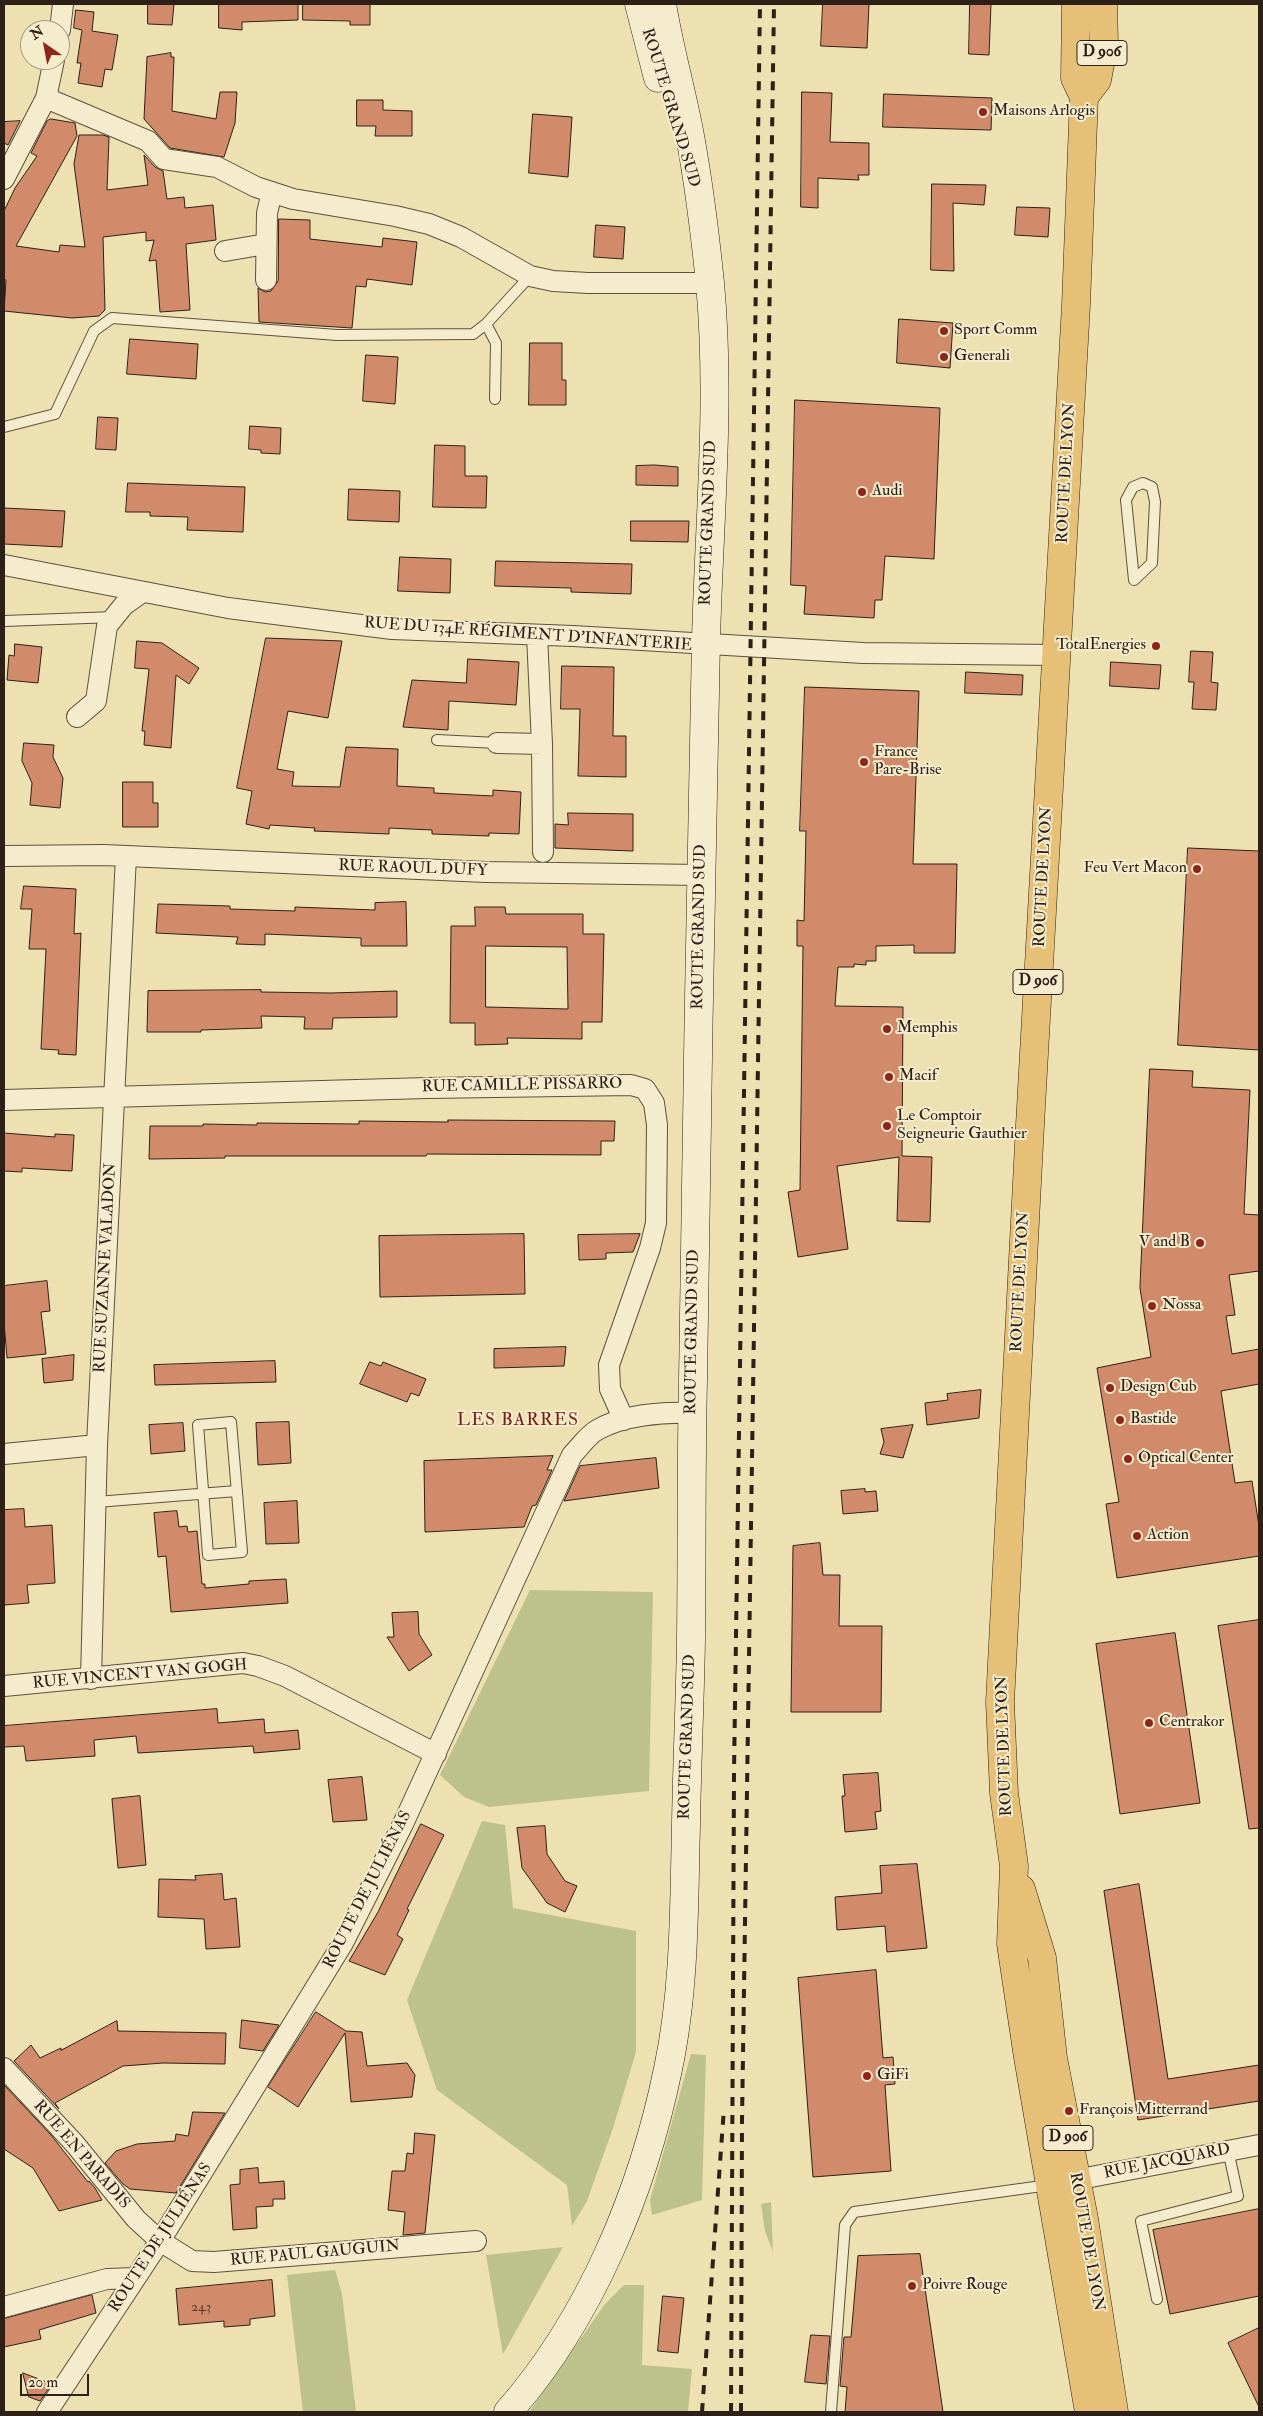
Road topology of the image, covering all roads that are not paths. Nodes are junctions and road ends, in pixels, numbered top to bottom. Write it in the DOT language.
graph roads {
  1 [pos="63,4"];
  2 [pos="639,4"];
  3 [pos="662,4"];
  4 [pos="1076,4"];
  5 [pos="1103,4"];
  6 [pos="61,20"];
  7 [pos="52,70"];
  8 [pos="1084,97"];
  9 [pos="46,98"];
  10 [pos="4,180"];
  11 [pos="272,192"];
  12 [pos="702,213"];
  13 [pos="266,244"];
  14 [pos="224,251"];
  15 [pos="530,276"];
  16 [pos="266,280"];
  17 [pos="710,283"];
  18 [pos="486,324"];
  19 [pos="495,399"];
  20 [pos="4,427"];
  21 [pos="4,565"];
  22 [pos="1134,580"];
  23 [pos="141,593"];
  24 [pos="115,616"];
  25 [pos="4,620"];
  26 [pos="537,635"];
  27 [pos="706,646"];
  28 [pos="1056,654"];
  29 [pos="77,717"];
  30 [pos="437,740"];
  31 [pos="497,743"];
  32 [pos="542,744"];
  33 [pos="543,852"];
  34 [pos="4,856"];
  35 [pos="126,856"];
  36 [pos="700,875"];
  37 [pos="115,1096"];
  38 [pos="4,1100"];
  39 [pos="692,1413"];
  40 [pos="624,1420"];
  41 [pos="97,1445"];
  42 [pos="4,1454"];
  43 [pos="237,1491"];
  44 [pos="203,1494"];
  45 [pos="96,1502"];
  46 [pos="91,1679"];
  47 [pos="4,1686"];
  48 [pos="436,1754"];
  49 [pos="1014,1866"];
  50 [pos="4,2068"];
  51 [pos="1047,2124"];
  52 [pos="1259,2144"];
  53 [pos="1063,2149"];
  54 [pos="1228,2150"];
  55 [pos="1062,2183"];
  56 [pos="160,2241"];
  57 [pos="476,2241"];
  58 [pos="135,2278"];
  59 [pos="1157,2299"];
  60 [pos="4,2307"];
  61 [pos="47,2412"];
  62 [pos="508,2412"];
  63 [pos="831,2412"];
  64 [pos="1089,2412"];
  65 [pos="1114,2412"];
  1 -- 6 [label="street"];
  2 -- 12 [label="main road, ROUTE GRAND SUD"];
  3 -- 12 [label="main road, ROUTE GRAND SUD"];
  4 -- 8 [label="main road, ROUTE DE LYON / D 906"];
  5 -- 8 [label="main road, D 906"];
  7 -- 9 [label="street"];
  8 -- 28 [label="main road, ROUTE DE LYON / D 906"];
  9 -- 10 [label="street"];
  9 -- 11 [label="street"];
  11 -- 13 [label="street"];
  11 -- 15 [label="street"];
  12 -- 17 [label="main road, ROUTE GRAND SUD"];
  13 -- 14 [label="street"];
  13 -- 16 [label="street"];
  15 -- 17 [label="street"];
  15 -- 18 [label="lane"];
  17 -- 27 [label="main road, ROUTE GRAND SUD"];
  18 -- 19 [label="lane"];
  18 -- 20 [label="lane"];
  21 -- 23 [label="street, RUE DU 134E RÉGIMENT D'INFANTERIE"];
  22 -- 22 [label="lane"];
  23 -- 24 [label="street"];
  23 -- 26 [label="street, RUE DU 134E RÉGIMENT D'INFANTERIE"];
  24 -- 25 [label="lane"];
  24 -- 29 [label="street"];
  26 -- 27 [label="street, RUE DU 134E RÉGIMENT D'INFANTERIE"];
  26 -- 32 [label="street"];
  27 -- 28 [label="street, RUE DU 134E RÉGIMENT D'INFANTERIE"];
  27 -- 36 [label="main road, ROUTE GRAND SUD"];
  28 -- 49 [label="main road, ROUTE DE LYON / D 906"];
  30 -- 31 [label="lane"];
  31 -- 32 [label="street"];
  32 -- 33 [label="street"];
  34 -- 35 [label="street, RUE RAOUL DUFY"];
  35 -- 36 [label="street, RUE RAOUL DUFY"];
  35 -- 37 [label="street, RUE SUZANNE VALADON"];
  36 -- 39 [label="main road, ROUTE GRAND SUD"];
  37 -- 38 [label="street, RUE CAMILLE PISSARRO"];
  37 -- 40 [label="street, RUE CAMILLE PISSARRO"];
  37 -- 41 [label="street, RUE SUZANNE VALADON"];
  39 -- 40 [label="street, ROUTE DE JULIÉNAS"];
  39 -- 62 [label="main road, ROUTE GRAND SUD"];
  40 -- 48 [label="street, ROUTE DE JULIÉNAS"];
  41 -- 42 [label="street"];
  41 -- 45 [label="street, RUE SUZANNE VALADON"];
  43 -- 44 [label="lane"];
  43 -- 44 [label="lane"];
  43 -- 44 [label="lane"];
  44 -- 45 [label="lane"];
  45 -- 46 [label="street, RUE SUZANNE VALADON"];
  46 -- 47 [label="street, RUE VINCENT VAN GOGH"];
  46 -- 48 [label="street, RUE VINCENT VAN GOGH"];
  48 -- 56 [label="street, ROUTE DE JULIÉNAS"];
  49 -- 51 [label="main road, ROUTE DE LYON / D 906"];
  49 -- 53 [label="main road, ROUTE DE LYON / D 906"];
  50 -- 56 [label="street, RUE EN PARADIS"];
  51 -- 53 [label="lane"];
  51 -- 53 [label="lane"];
  51 -- 55 [label="main road, ROUTE DE LYON / D 906"];
  52 -- 54 [label="street, RUE JACQUARD"];
  53 -- 55 [label="main road, ROUTE DE LYON / D 906"];
  54 -- 55 [label="street, RUE JACQUARD"];
  54 -- 59 [label="lane"];
  55 -- 63 [label="lane"];
  55 -- 64 [label="main road, ROUTE DE LYON / D 906"];
  55 -- 65 [label="main road, ROUTE DE LYON / D 906"];
  56 -- 57 [label="street, RUE PAUL GAUGUIN"];
  56 -- 58 [label="street, ROUTE DE JULIÉNAS"];
  58 -- 60 [label="street"];
  58 -- 61 [label="street, ROUTE DE JULIÉNAS"];
}
